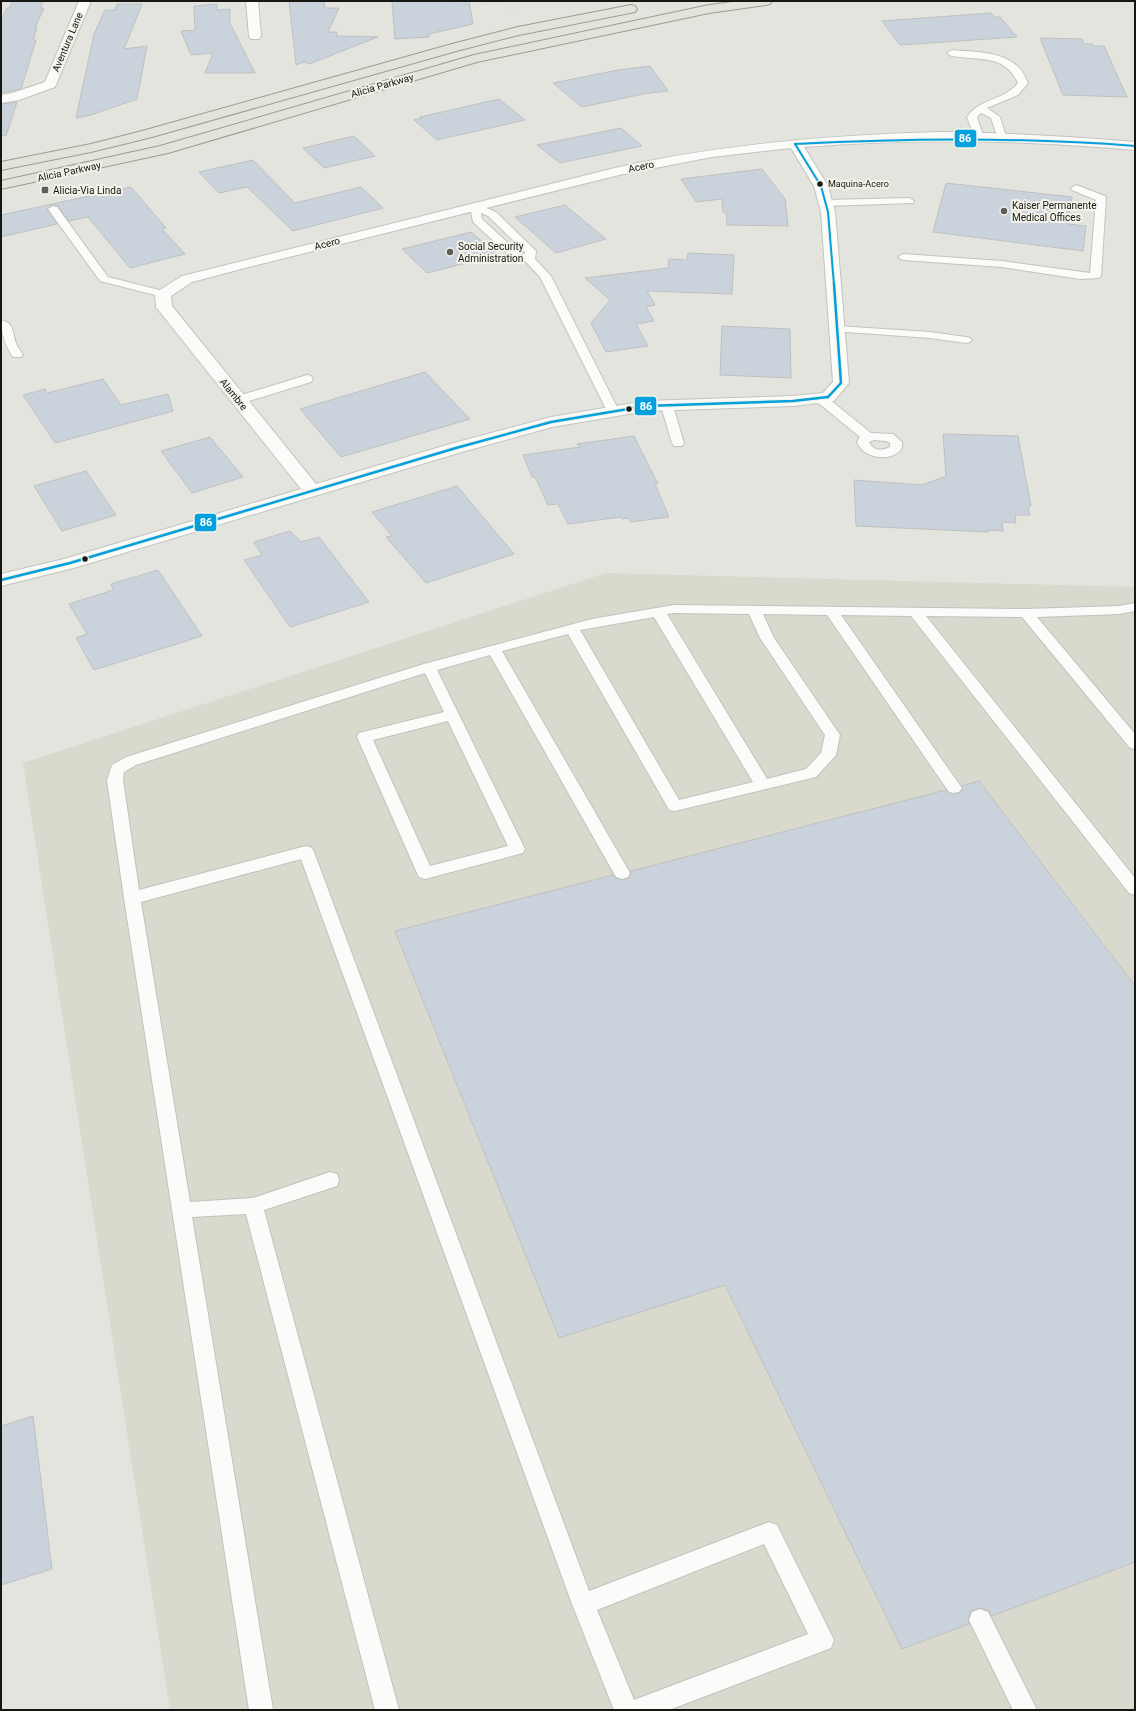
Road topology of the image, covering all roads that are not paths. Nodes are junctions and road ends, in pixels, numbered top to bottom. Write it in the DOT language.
graph roads {
  1 [pos="85,1"];
  2 [pos="252,1"];
  3 [pos="687,1"];
  4 [pos="766,1"];
  5 [pos="645,7"];
  6 [pos="255,36"];
  7 [pos="564,39"];
  8 [pos="952,53"];
  9 [pos="1,99"];
  10 [pos="980,108"];
  11 [pos="978,136"];
  12 [pos="1001,137"];
  13 [pos="795,144"];
  14 [pos="1135,146"];
  15 [pos="1,166"];
  16 [pos="1,185"];
  17 [pos="1076,188"];
  18 [pos="909,201"];
  19 [pos="826,203"];
  20 [pos="475,206"];
  21 [pos="53,209"];
  22 [pos="903,257"];
  23 [pos="529,259"];
  24 [pos="163,294"];
  25 [pos="1,324"];
  26 [pos="837,329"];
  27 [pos="966,340"];
  28 [pos="17,355"];
  29 [pos="307,379"];
  30 [pos="824,398"];
  31 [pos="239,400"];
  32 [pos="667,406"];
  33 [pos="613,411"];
  34 [pos="868,437"];
  35 [pos="678,442"];
  36 [pos="312,491"];
  37 [pos="1,580"];
  38 [pos="1135,607"];
  39 [pos="754,610"];
  40 [pos="658,611"];
  41 [pos="831,611"];
  42 [pos="915,612"];
  43 [pos="1026,613"];
  44 [pos="572,628"];
  45 [pos="494,649"];
  46 [pos="430,667"];
  47 [pos="453,716"];
  48 [pos="1135,744"];
  49 [pos="763,785"];
  50 [pos="954,788"];
  51 [pos="622,873"];
  52 [pos="1135,889"];
  53 [pos="132,898"];
  54 [pos="330,1180"];
  55 [pos="253,1206"];
  56 [pos="182,1210"];
  57 [pos="583,1604"];
  58 [pos="980,1620"];
  59 [pos="261,1710"];
  60 [pos="387,1710"];
  61 [pos="626,1710"];
  62 [pos="638,1710"];
  63 [pos="1025,1710"];
  1 -- 9 [label="street, Aventura Lane"];
  2 -- 6 [label="street"];
  3 -- 7 [label="main road"];
  4 -- 7 [label="main road, Alicia Parkway"];
  5 -- 15 [label="main road, Alicia Parkway"];
  7 -- 16 [label="main road, Alicia Parkway"];
  8 -- 10 [label="lane"];
  10 -- 11 [label="lane"];
  10 -- 12 [label="lane"];
  11 -- 12 [label="street, Acero"];
  11 -- 13 [label="street, Acero"];
  12 -- 14 [label="street, Acero"];
  13 -- 19 [label="street"];
  13 -- 20 [label="street, Acero"];
  17 -- 22 [label="lane"];
  18 -- 19 [label="lane"];
  19 -- 26 [label="street"];
  20 -- 23 [label="lane"];
  20 -- 23 [label="lane"];
  20 -- 24 [label="street, Acero"];
  21 -- 24 [label="lane"];
  23 -- 33 [label="lane"];
  24 -- 31 [label="street, Alambre"];
  25 -- 28 [label="lane"];
  26 -- 27 [label="lane"];
  26 -- 30 [label="street"];
  29 -- 31 [label="lane"];
  30 -- 32 [label="street"];
  30 -- 34 [label="lane"];
  31 -- 36 [label="street, Alambre"];
  32 -- 33 [label="street"];
  32 -- 35 [label="lane"];
  33 -- 36 [label="street"];
  36 -- 37 [label="street"];
  38 -- 43 [label="lane"];
  39 -- 40 [label="lane"];
  39 -- 41 [label="lane"];
  39 -- 49 [label="lane"];
  40 -- 44 [label="lane"];
  40 -- 49 [label="lane"];
  41 -- 42 [label="lane"];
  41 -- 50 [label="lane"];
  42 -- 43 [label="lane"];
  42 -- 52 [label="lane"];
  43 -- 48 [label="lane"];
  44 -- 45 [label="lane"];
  44 -- 49 [label="lane"];
  45 -- 46 [label="lane"];
  45 -- 51 [label="lane"];
  46 -- 47 [label="lane"];
  46 -- 53 [label="lane"];
  47 -- 47 [label="lane"];
  53 -- 56 [label="lane"];
  53 -- 57 [label="lane"];
  54 -- 55 [label="lane"];
  55 -- 56 [label="lane"];
  55 -- 60 [label="lane"];
  56 -- 59 [label="lane"];
  57 -- 61 [label="lane"];
  57 -- 62 [label="lane"];
  58 -- 63 [label="lane"];
}
